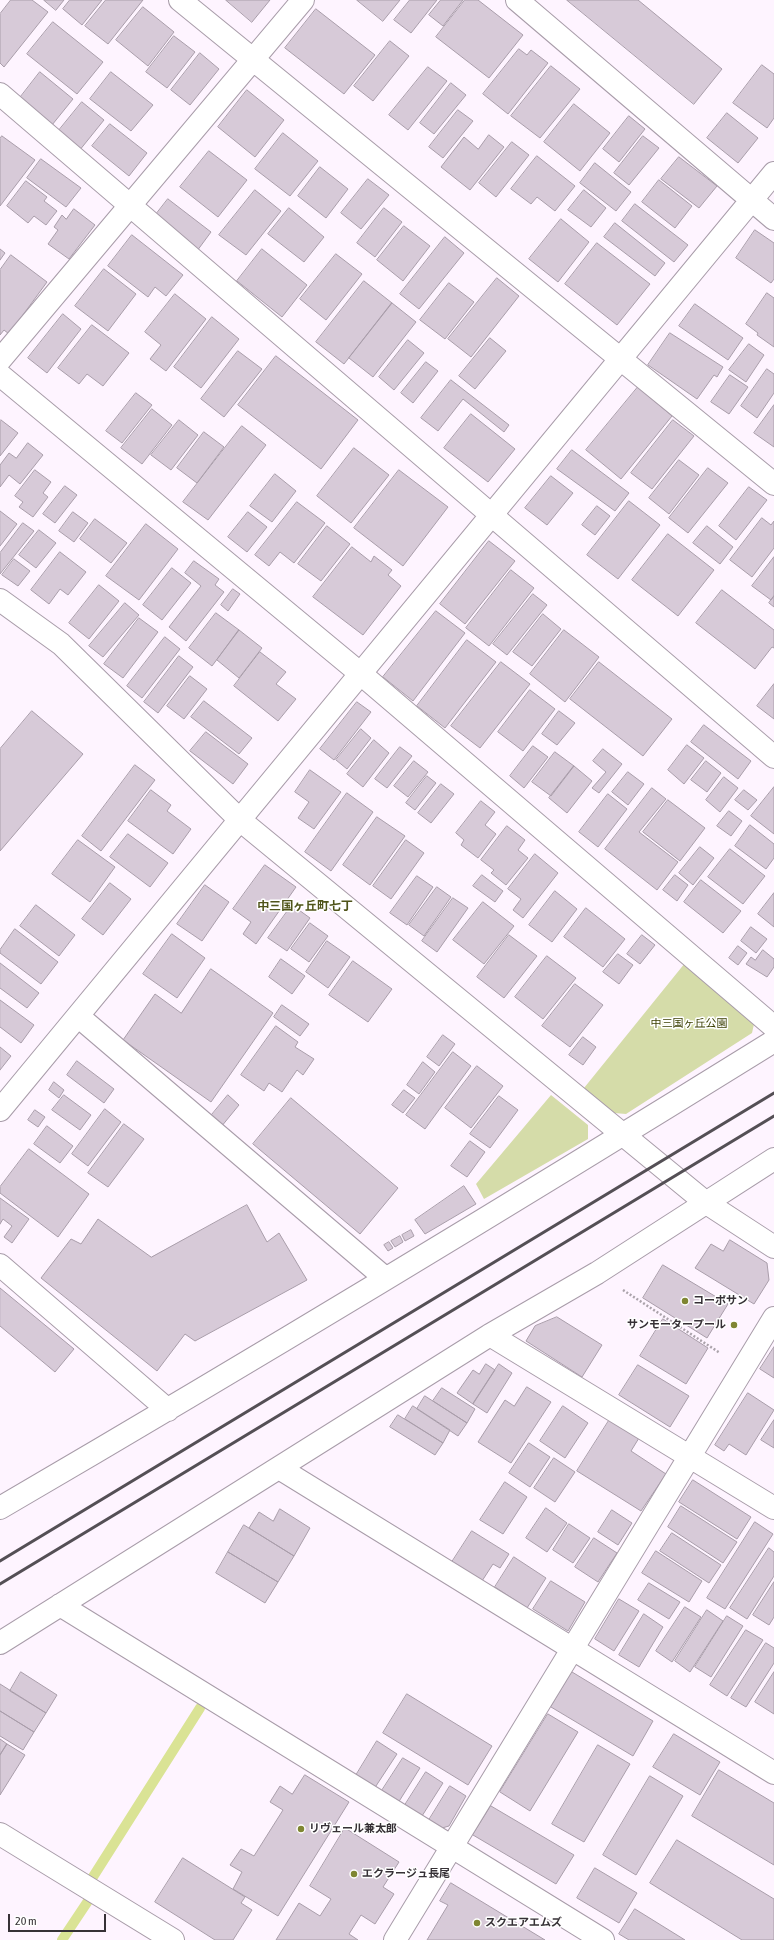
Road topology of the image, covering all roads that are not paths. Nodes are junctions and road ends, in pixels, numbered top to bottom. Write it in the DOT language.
graph roads {
  1 [pos="180,0"];
  2 [pos="303,0"];
  3 [pos="516,0"];
  4 [pos="253,59"];
  5 [pos="0,94"];
  6 [pos="774,173"];
  7 [pos="751,200"];
  8 [pos="130,205"];
  9 [pos="774,219"];
  10 [pos="621,359"];
  11 [pos="0,360"];
  12 [pos="0,374"];
  13 [pos="774,484"];
  14 [pos="492,515"];
  15 [pos="0,600"];
  16 [pos="361,674"];
  17 [pos="774,757"];
  18 [pos="240,820"];
  19 [pos="78,1016"];
  20 [pos="774,1028"];
  21 [pos="774,1041"];
  22 [pos="0,1110"];
  23 [pos="622,1136"];
  24 [pos="774,1159"];
  25 [pos="705,1202"];
  26 [pos="774,1247"];
  27 [pos="0,1265"];
  28 [pos="385,1278"];
  29 [pos="774,1318"];
  30 [pos="490,1336"];
  31 [pos="168,1410"];
  32 [pos="690,1457"];
  33 [pos="279,1468"];
  34 [pos="0,1508"];
  35 [pos="774,1508"];
  36 [pos="60,1605"];
  37 [pos="0,1643"];
  38 [pos="574,1649"];
  39 [pos="774,1773"];
  40 [pos="0,1834"];
  41 [pos="452,1847"];
  42 [pos="173,1940"];
  43 [pos="395,1940"];
  44 [pos="603,1940"];
  1 -- 4 [label="street"];
  2 -- 4 [label="street"];
  3 -- 7 [label="street"];
  4 -- 8 [label="street"];
  4 -- 10 [label="street"];
  5 -- 8 [label="street"];
  6 -- 7 [label="street"];
  7 -- 9 [label="street"];
  7 -- 10 [label="street"];
  8 -- 11 [label="street"];
  8 -- 14 [label="street"];
  10 -- 13 [label="street"];
  10 -- 14 [label="street"];
  12 -- 16 [label="street"];
  14 -- 16 [label="street"];
  14 -- 17 [label="street"];
  15 -- 18 [label="street"];
  16 -- 18 [label="street"];
  16 -- 20 [label="street"];
  18 -- 19 [label="street"];
  18 -- 23 [label="street"];
  19 -- 22 [label="street"];
  19 -- 28 [label="street"];
  21 -- 23 [label="street"];
  23 -- 25 [label="street"];
  23 -- 28 [label="street"];
  24 -- 25 [label="street"];
  25 -- 26 [label="street"];
  25 -- 30 [label="street"];
  27 -- 31 [label="street"];
  28 -- 31 [label="street"];
  29 -- 32 [label="street"];
  30 -- 32 [label="street"];
  30 -- 33 [label="street"];
  31 -- 34 [label="street"];
  32 -- 35 [label="street"];
  32 -- 38 [label="street"];
  33 -- 36 [label="street"];
  33 -- 38 [label="street"];
  36 -- 37 [label="street"];
  36 -- 41 [label="street"];
  38 -- 39 [label="street"];
  38 -- 41 [label="street"];
  40 -- 42 [label="street"];
  41 -- 43 [label="street"];
  41 -- 44 [label="street"];
}
